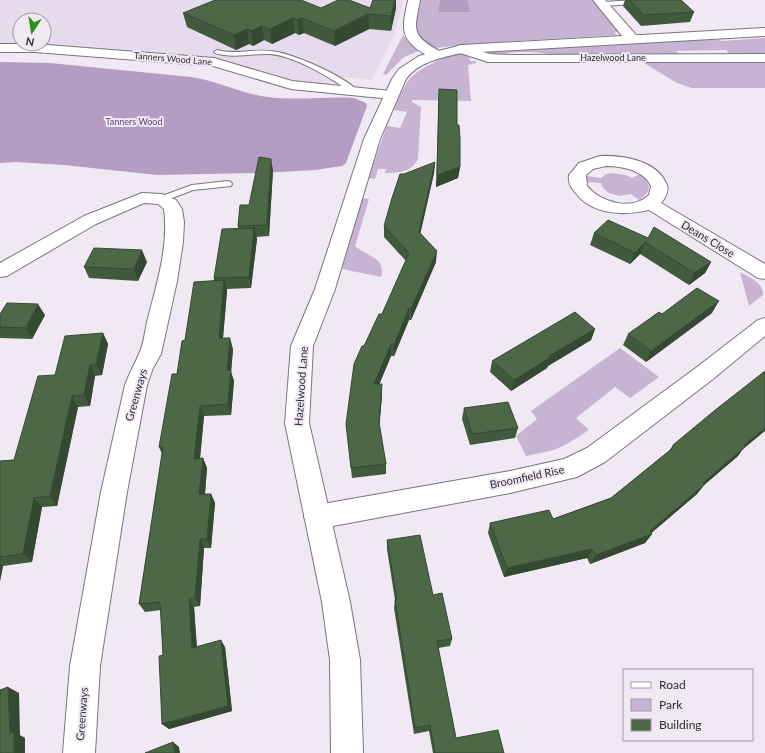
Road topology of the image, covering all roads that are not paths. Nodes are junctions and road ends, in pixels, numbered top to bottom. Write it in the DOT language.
graph roads {
  1 [pos="414,0"];
  2 [pos="663,0"];
  3 [pos="601,2"];
  4 [pos="765,32"];
  5 [pos="632,39"];
  6 [pos="0,48"];
  7 [pos="462,49"];
  8 [pos="217,52"];
  9 [pos="436,55"];
  10 [pos="765,58"];
  11 [pos="353,90"];
  12 [pos="391,95"];
  13 [pos="228,184"];
  14 [pos="162,199"];
  15 [pos="651,204"];
  16 [pos="0,271"];
  17 [pos="765,273"];
  18 [pos="765,325"];
  19 [pos="317,517"];
  20 [pos="80,753"];
  21 [pos="347,753"];
  1 -- 9 [label="street"];
  2 -- 3 [label="lane"];
  3 -- 5 [label="street"];
  4 -- 5 [label="street, Hazelwood Lane"];
  5 -- 7 [label="street, Hazelwood Lane"];
  6 -- 11 [label="street, Tanners Wood Lane"];
  7 -- 9 [label="street, Hazelwood Lane"];
  7 -- 10 [label="street, Hazelwood Lane"];
  8 -- 11 [label="lane"];
  9 -- 12 [label="street, Hazelwood Lane"];
  11 -- 12 [label="street, Tanners Wood Lane"];
  12 -- 19 [label="street, Hazelwood Lane"];
  13 -- 14 [label="lane"];
  14 -- 16 [label="street"];
  14 -- 20 [label="street, Greenways"];
  15 -- 17 [label="street, Deans Close"];
  18 -- 19 [label="street, Broomfield Rise"];
  19 -- 21 [label="street, Hazelwood Lane"];
}
